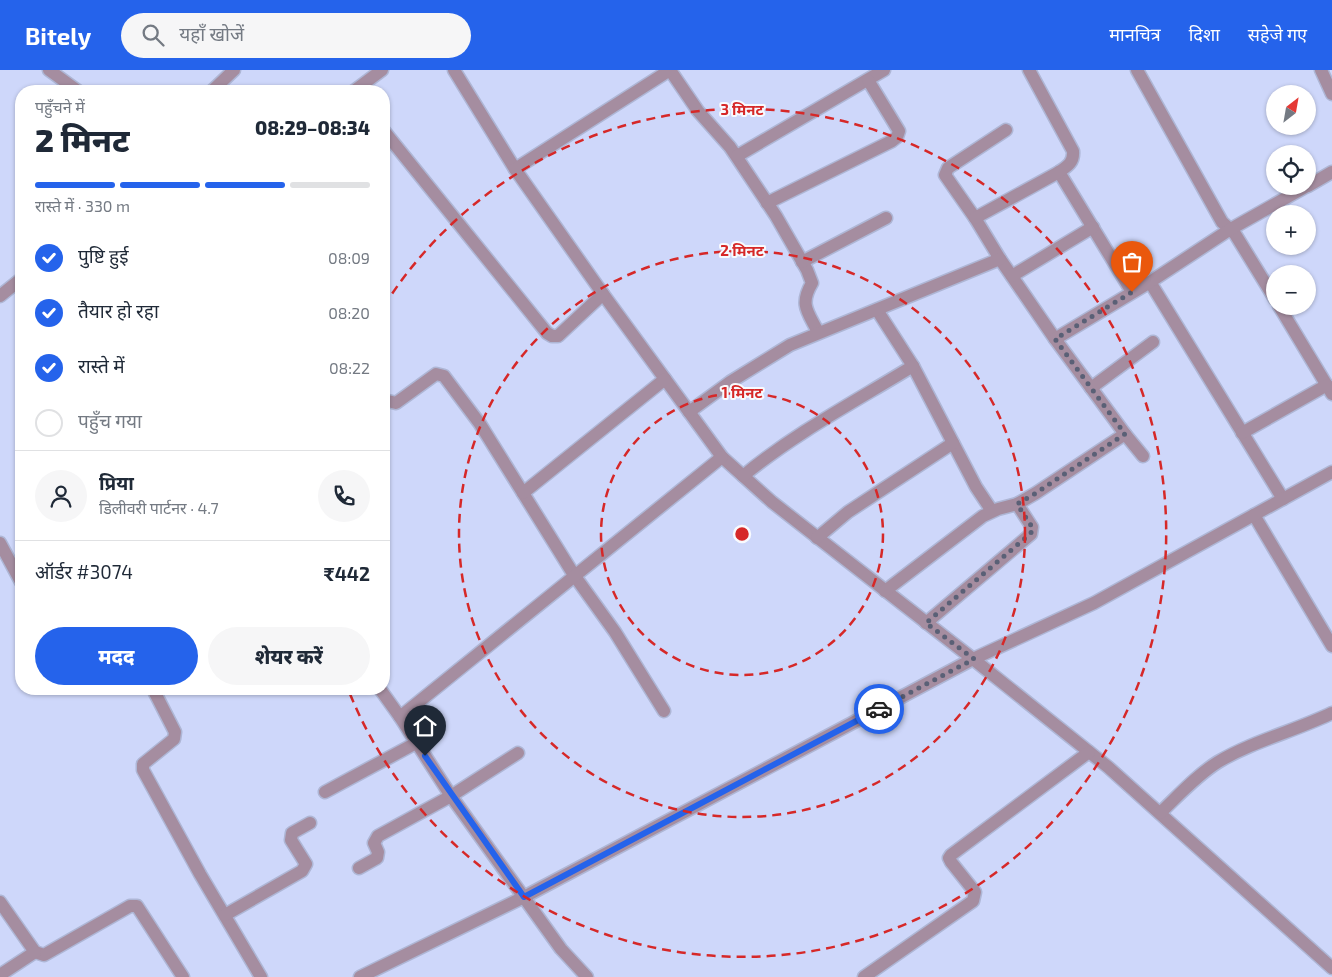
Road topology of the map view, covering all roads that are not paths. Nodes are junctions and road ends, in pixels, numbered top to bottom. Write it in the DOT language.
graph roads {
  1 [pos="49,70"];
  2 [pos="234,70"];
  3 [pos="382,70"];
  4 [pos="454,70"];
  5 [pos="670,70"];
  6 [pos="884,70"];
  7 [pos="1029,70"];
  8 [pos="1137,70"];
  9 [pos="1321,70"];
  10 [pos="868,80"];
  11 [pos="70,85"];
  12 [pos="218,85"];
  13 [pos="362,85"];
  14 [pos="1332,94"];
  15 [pos="1006,130"];
  16 [pos="390,138"];
  17 [pos="737,156"];
  18 [pos="515,169"];
  19 [pos="1059,172"];
  20 [pos="1332,172"];
  21 [pos="1316,181"];
  22 [pos="1291,195"];
  23 [pos="767,203"];
  24 [pos="886,218"];
  25 [pos="975,218"];
  26 [pos="1093,227"];
  27 [pos="1229,230"];
  28 [pos="1000,259"];
  29 [pos="802,262"];
  30 [pos="1012,276"];
  31 [pos="1150,282"];
  32 [pos="15,284"];
  33 [pos="1266,284"];
  34 [pos="1132,292"];
  35 [pos="603,294"];
  36 [pos="0,296"];
  37 [pos="876,310"];
  38 [pos="1284,315"];
  39 [pos="818,332"];
  40 [pos="1055,339"];
  41 [pos="1153,342"];
  42 [pos="913,366"];
  43 [pos="665,379"];
  44 [pos="1091,388"];
  45 [pos="1329,390"];
  46 [pos="390,402"];
  47 [pos="689,412"];
  48 [pos="1242,432"];
  49 [pos="1125,434"];
  50 [pos="953,443"];
  51 [pos="1143,456"];
  52 [pos="722,457"];
  53 [pos="1332,472"];
  54 [pos="743,476"];
  55 [pos="523,493"];
  56 [pos="1283,499"];
  57 [pos="1017,504"];
  58 [pos="992,511"];
  59 [pos="1254,515"];
  60 [pos="818,538"];
  61 [pos="0,543"];
  62 [pos="15,571"];
  63 [pos="574,575"];
  64 [pos="885,591"];
  65 [pos="926,623"];
  66 [pos="1332,646"];
  67 [pos="974,659"];
  68 [pos="156,695"];
  69 [pos="384,695"];
  70 [pos="664,711"];
  71 [pos="1332,713"];
  72 [pos="400,716"];
  73 [pos="416,743"];
  74 [pos="1089,752"];
  75 [pos="518,753"];
  76 [pos="325,792"];
  77 [pos="451,796"];
  78 [pos="1160,813"];
  79 [pos="310,823"];
  80 [pos="359,868"];
  81 [pos="524,897"];
  82 [pos="0,902"];
  83 [pos="225,915"];
  84 [pos="35,952"];
  85 [pos="1332,968"];
  86 [pos="0,975"];
  87 [pos="183,977"];
  88 [pos="261,977"];
  89 [pos="360,977"];
  90 [pos="587,977"];
  91 [pos="864,977"];
  1 -- 11 [label="street"];
  2 -- 12 [label="street"];
  3 -- 13 [label="street"];
  4 -- 18 [label="street"];
  5 -- 17 [label="street"];
  5 -- 18 [label="street"];
  6 -- 10 [label="street"];
  7 -- 19 [label="street"];
  8 -- 27 [label="street"];
  9 -- 14 [label="street"];
  10 -- 17 [label="street"];
  10 -- 23 [label="street"];
  15 -- 25 [label="street"];
  16 -- 35 [label="street"];
  17 -- 23 [label="street"];
  18 -- 35 [label="street"];
  19 -- 25 [label="street"];
  19 -- 26 [label="street"];
  20 -- 21 [label="street"];
  22 -- 27 [label="street"];
  23 -- 29 [label="street"];
  24 -- 29 [label="street"];
  25 -- 28 [label="street"];
  26 -- 30 [label="street"];
  26 -- 34 [label="street"];
  27 -- 31 [label="street"];
  27 -- 33 [label="street"];
  28 -- 30 [label="street"];
  28 -- 37 [label="street"];
  29 -- 39 [label="street"];
  30 -- 40 [label="street"];
  31 -- 34 [label="street"];
  31 -- 48 [label="street"];
  32 -- 36 [label="street"];
  34 -- 40 [label="street"];
  35 -- 43 [label="street"];
  37 -- 39 [label="street"];
  37 -- 42 [label="street"];
  38 -- 45 [label="street"];
  39 -- 47 [label="street"];
  40 -- 44 [label="street"];
  41 -- 44 [label="street"];
  42 -- 50 [label="street"];
  42 -- 54 [label="street"];
  43 -- 47 [label="street"];
  43 -- 55 [label="street"];
  44 -- 49 [label="street"];
  45 -- 48 [label="street"];
  46 -- 55 [label="street"];
  47 -- 52 [label="street"];
  48 -- 56 [label="street"];
  49 -- 51 [label="street"];
  49 -- 57 [label="street"];
  50 -- 58 [label="street"];
  50 -- 60 [label="street"];
  52 -- 54 [label="street"];
  52 -- 63 [label="street"];
  53 -- 56 [label="street"];
  54 -- 60 [label="street"];
  55 -- 63 [label="street"];
  56 -- 59 [label="street"];
  57 -- 58 [label="street"];
  57 -- 65 [label="street"];
  58 -- 64 [label="street"];
  59 -- 66 [label="street"];
  59 -- 67 [label="street"];
  60 -- 64 [label="street"];
  61 -- 62 [label="street"];
  63 -- 70 [label="street"];
  63 -- 72 [label="street"];
  64 -- 65 [label="street"];
  65 -- 67 [label="street"];
  67 -- 74 [label="street"];
  67 -- 81 [label="street"];
  68 -- 83 [label="street"];
  69 -- 72 [label="street"];
  71 -- 78 [label="street"];
  72 -- 73 [label="street"];
  73 -- 76 [label="street"];
  73 -- 77 [label="street"];
  74 -- 78 [label="street"];
  74 -- 91 [label="street"];
  75 -- 77 [label="street"];
  77 -- 80 [label="street"];
  77 -- 81 [label="street"];
  78 -- 85 [label="street"];
  79 -- 83 [label="street"];
  81 -- 89 [label="street"];
  81 -- 90 [label="street"];
  82 -- 84 [label="street"];
  83 -- 88 [label="street"];
  84 -- 86 [label="street"];
  84 -- 87 [label="street"];
}
